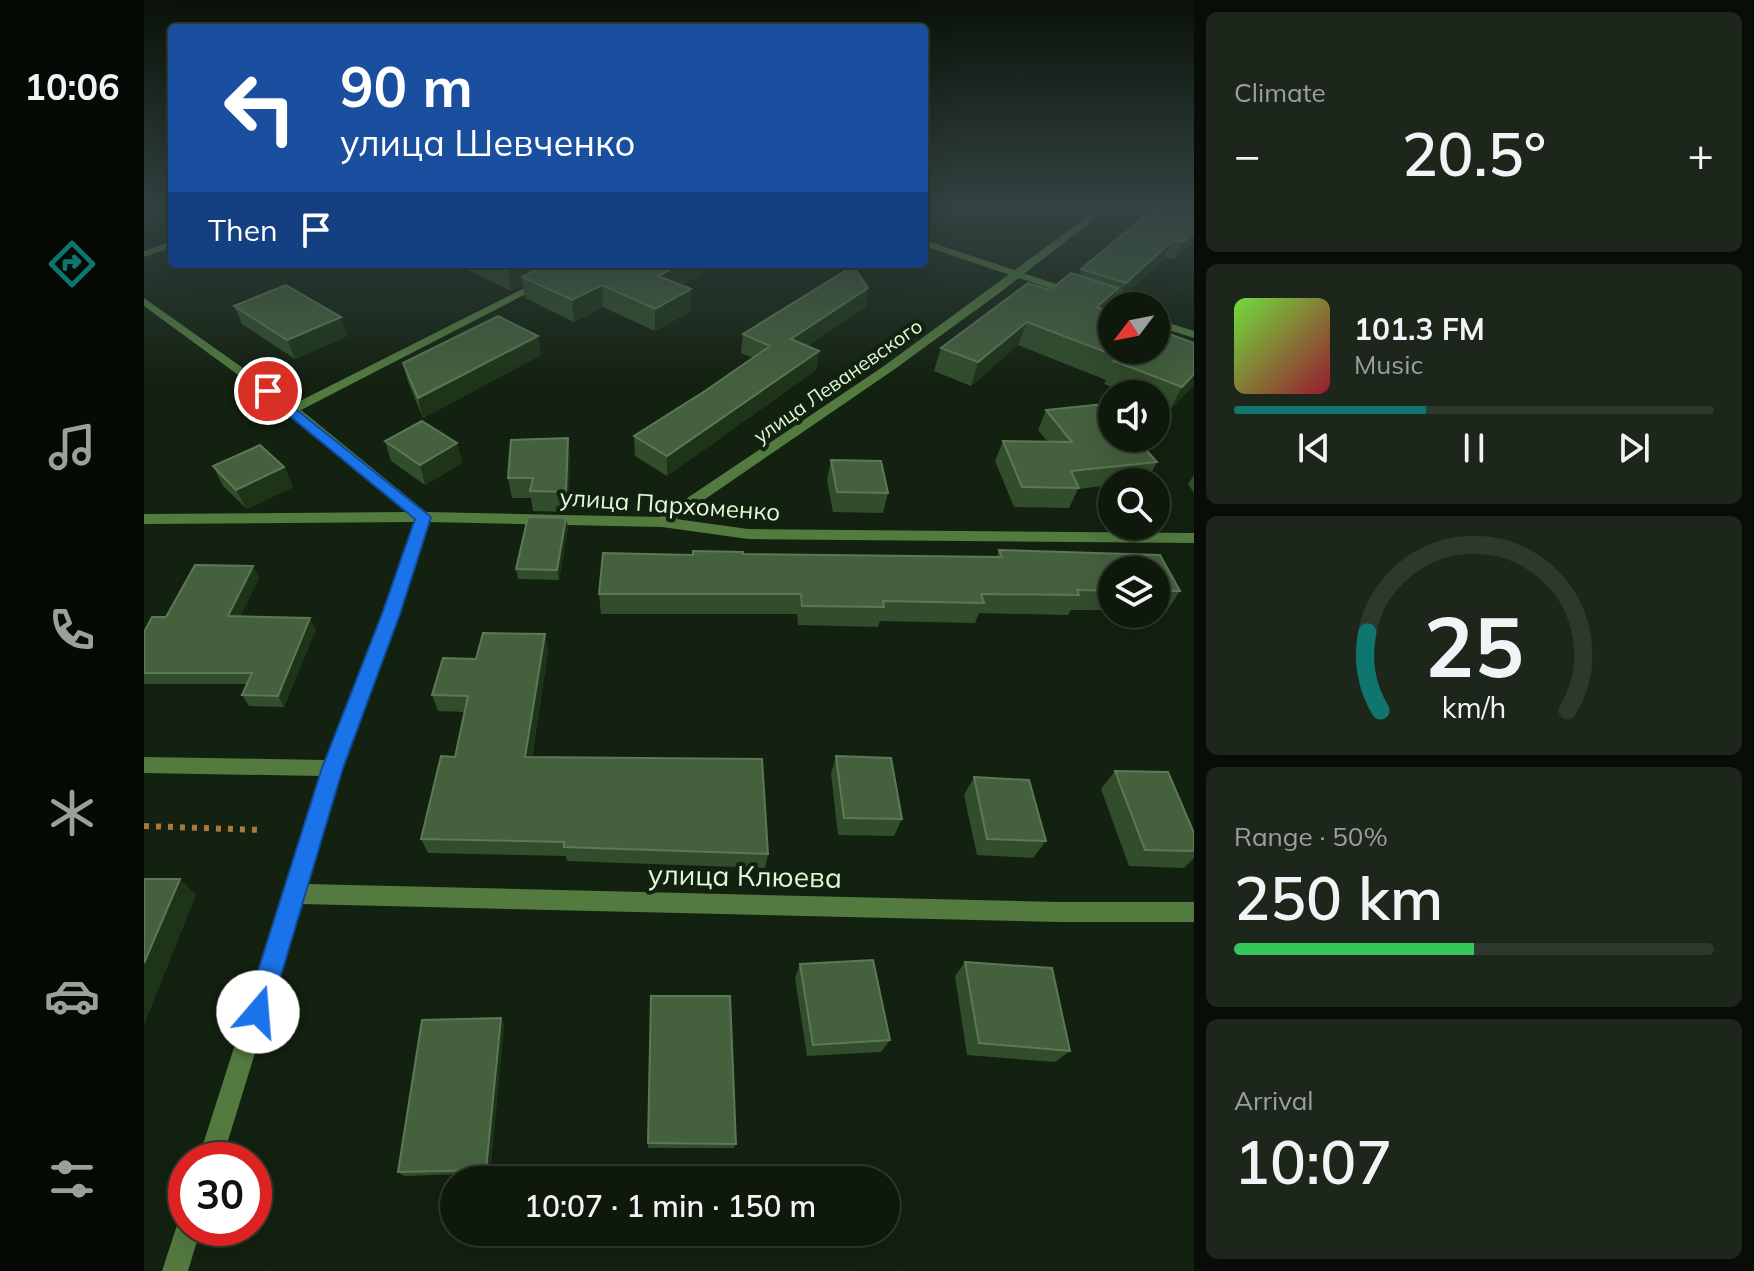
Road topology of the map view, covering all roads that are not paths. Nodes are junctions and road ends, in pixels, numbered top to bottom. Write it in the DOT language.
graph roads {
  1 [pos="992,265"];
  2 [pos="1030,265"];
  3 [pos="571,268"];
  4 [pos="1019,274"];
  5 [pos="144,301"];
  6 [pos="1098,301"];
  7 [pos="1170,327"];
  8 [pos="1194,335"];
  9 [pos="293,409"];
  10 [pos="423,517"];
  11 [pos="144,519"];
  12 [pos="662,522"];
  13 [pos="1194,538"];
  14 [pos="144,765"];
  15 [pos="333,768"];
  16 [pos="296,894"];
  17 [pos="1194,912"];
  18 [pos="216,1142"];
  19 [pos="183,1246"];
  20 [pos="175,1271"];
  1 -- 4 [label="street"];
  2 -- 4 [label="street, улица Леваневского"];
  3 -- 9 [label="street"];
  4 -- 6 [label="street"];
  4 -- 12 [label="street, улица Леваневского"];
  5 -- 9 [label="street"];
  7 -- 8 [label="street"];
  9 -- 10 [label="street"];
  10 -- 11 [label="street, улица Пархоменко"];
  10 -- 12 [label="street, улица Пархоменко"];
  10 -- 15 [label="street"];
  12 -- 13 [label="street, улица Пархоменко"];
  14 -- 15 [label="street"];
  15 -- 16 [label="street"];
  16 -- 17 [label="street, улица Клюева"];
  16 -- 18 [label="street"];
  19 -- 20 [label="street"];
}
